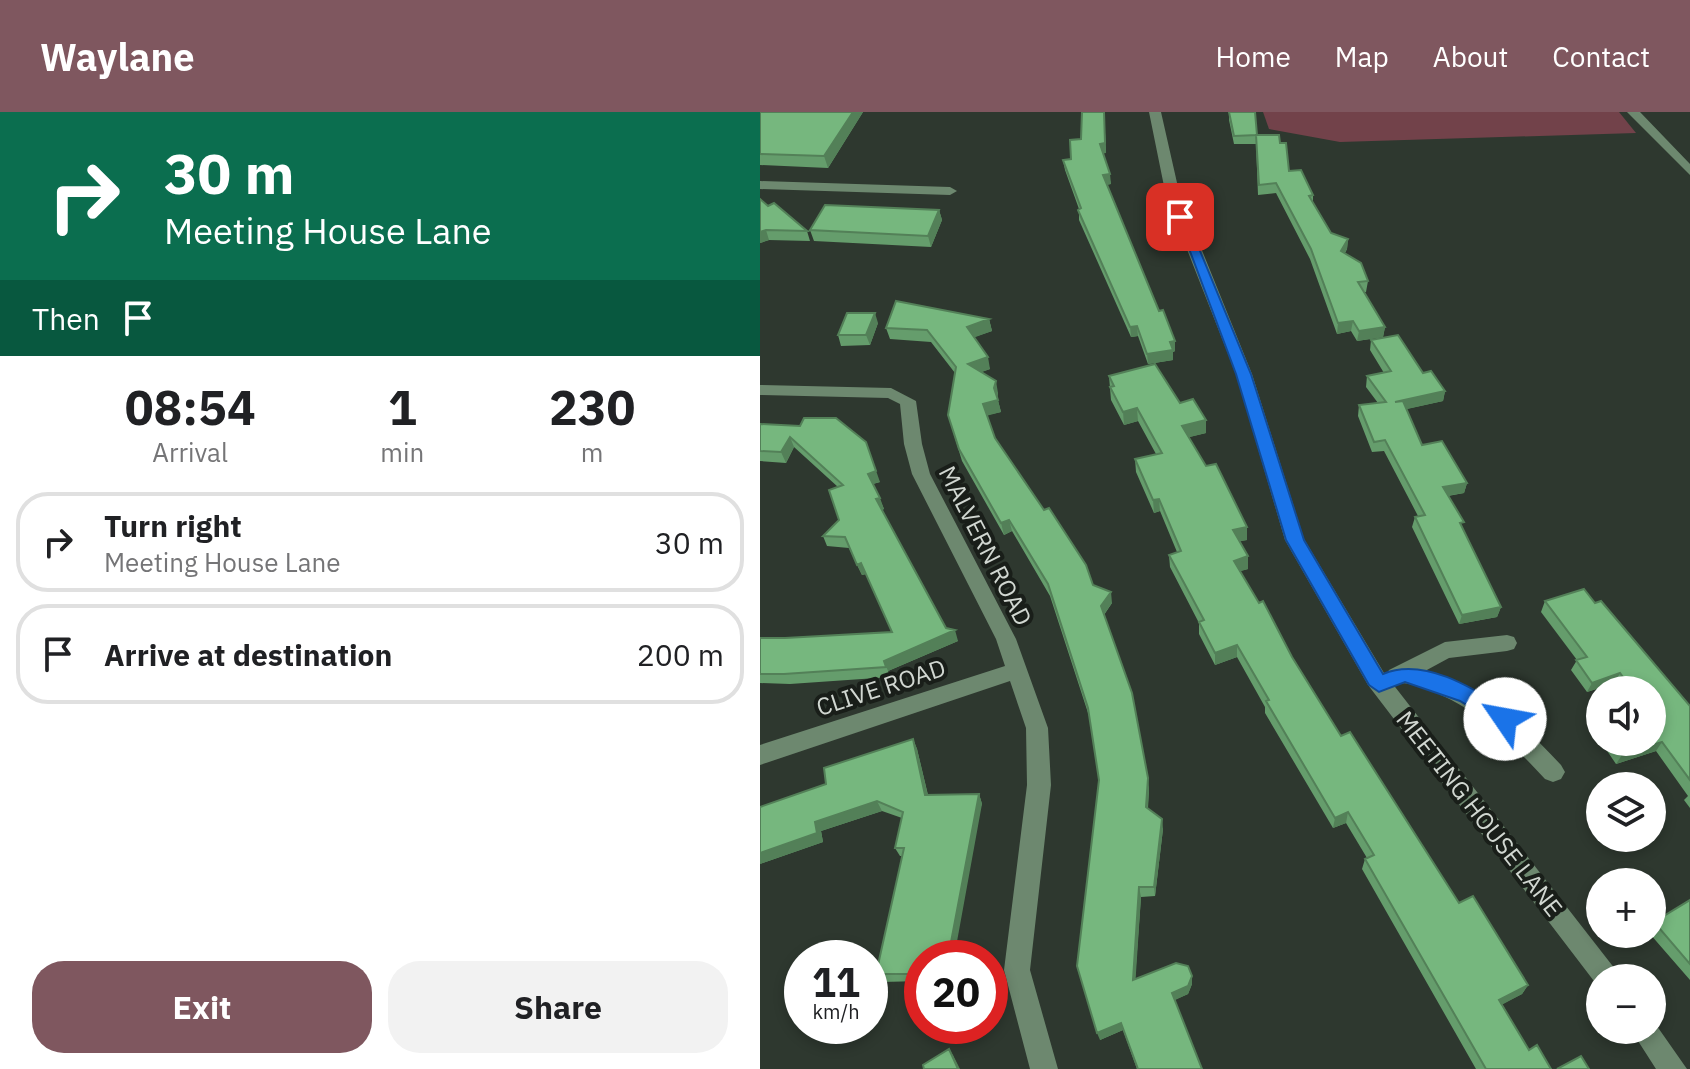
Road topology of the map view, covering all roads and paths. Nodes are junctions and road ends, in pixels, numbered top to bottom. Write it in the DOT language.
graph roads {
  1 [pos="1155,112"];
  2 [pos="1633,112"];
  3 [pos="1690,171"];
  4 [pos="760,187"];
  5 [pos="950,191"];
  6 [pos="760,390"];
  7 [pos="1507,643"];
  8 [pos="1018,670"];
  9 [pos="1404,673"];
  10 [pos="1379,684"];
  11 [pos="760,755"];
  12 [pos="1553,772"];
  13 [pos="1595,964"];
  14 [pos="1655,1044"];
  15 [pos="1044,1069"];
  16 [pos="1673,1069"];
  1 -- 10 [label="street, MEETING HOUSE LANE"];
  2 -- 3 [label="street"];
  4 -- 5 [label="street"];
  6 -- 8 [label="street, MALVERN ROAD"];
  7 -- 9 [label="street"];
  8 -- 11 [label="street, CLIVE ROAD"];
  8 -- 15 [label="street"];
  9 -- 10 [label="street"];
  9 -- 12 [label="street"];
  10 -- 13 [label="street, MEETING HOUSE LANE"];
  14 -- 16 [label="street"];
}
